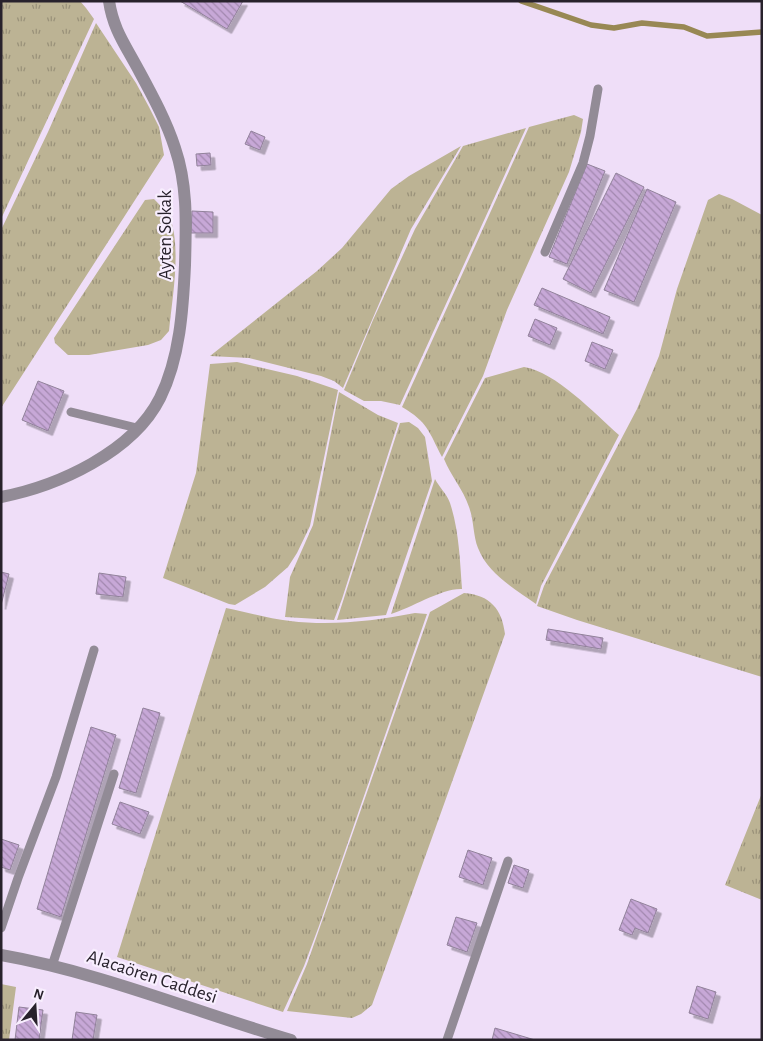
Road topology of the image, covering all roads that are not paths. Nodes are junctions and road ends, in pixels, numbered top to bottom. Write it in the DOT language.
graph roads {
  1 [pos="109,1"];
  2 [pos="598,89"];
  3 [pos="545,252"];
  4 [pos="70,412"];
  5 [pos="137,428"];
  6 [pos="1,497"];
  7 [pos="94,650"];
  8 [pos="114,774"];
  9 [pos="508,861"];
  10 [pos="1,928"];
  11 [pos="1,955"];
  12 [pos="52,966"];
  13 [pos="291,1040"];
  14 [pos="447,1040"];
  1 -- 5 [label="street, Ayten Sokak"];
  2 -- 3 [label="lane"];
  4 -- 5 [label="lane"];
  5 -- 6 [label="street, Ayten Sokak"];
  7 -- 10 [label="lane"];
  8 -- 12 [label="lane"];
  9 -- 14 [label="lane"];
  11 -- 12 [label="street, Alacaören Caddesi"];
  12 -- 13 [label="street, Alacaören Caddesi"];
}
